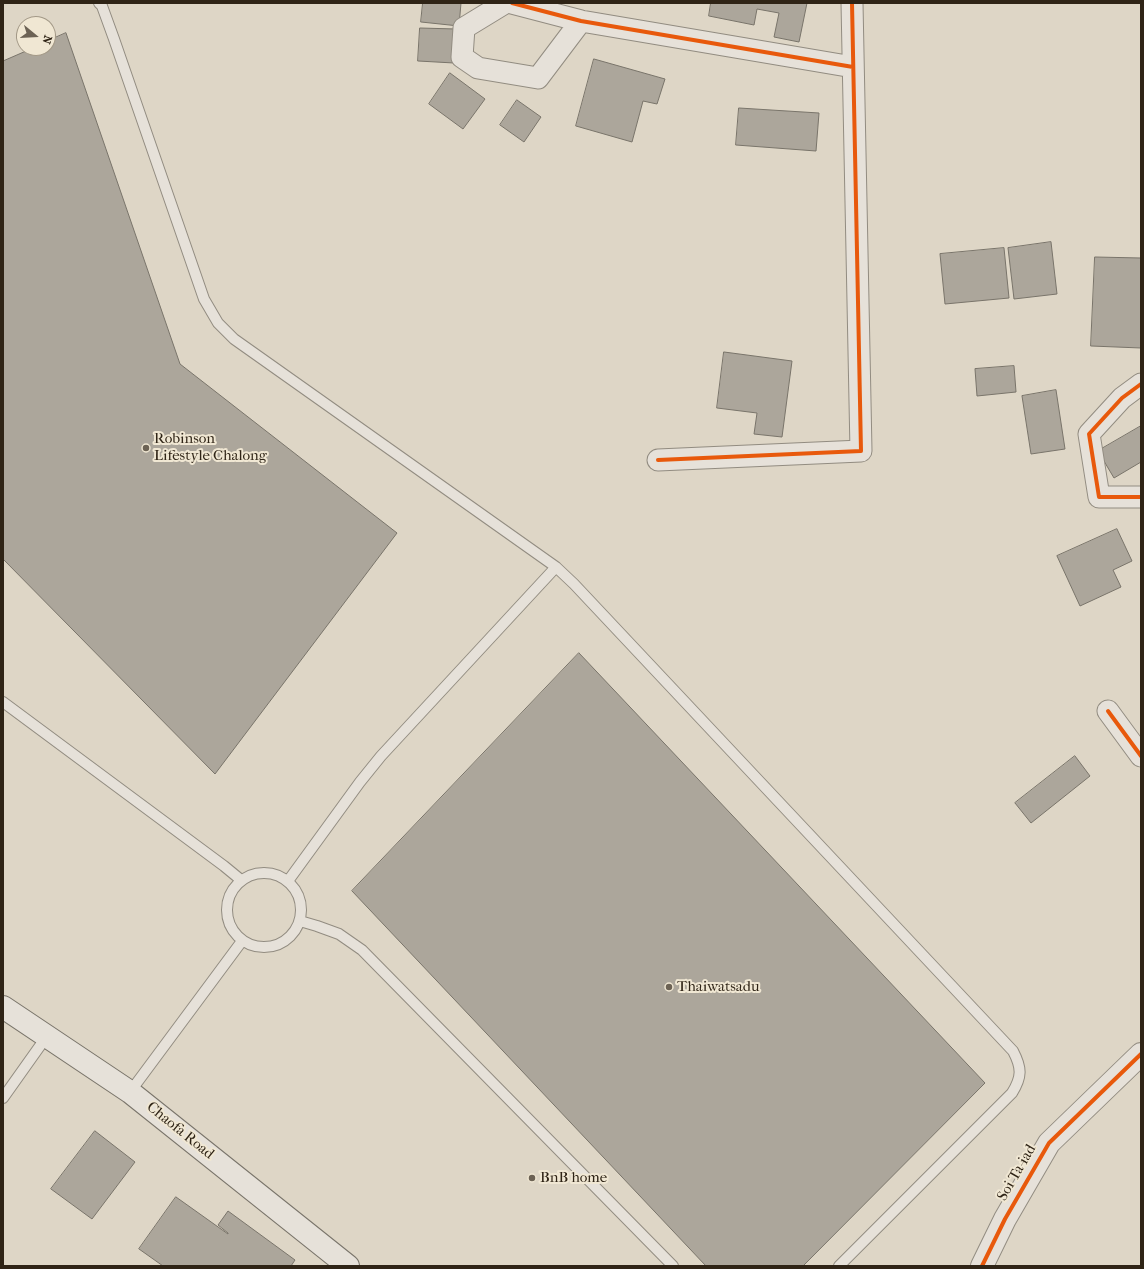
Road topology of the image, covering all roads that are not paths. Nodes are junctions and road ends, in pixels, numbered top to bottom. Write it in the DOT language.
graph roads {
  1 [pos="99,3"];
  2 [pos="505,3"];
  3 [pos="512,3"];
  4 [pos="852,3"];
  5 [pos="581,20"];
  6 [pos="853,67"];
  7 [pos="1141,384"];
  8 [pos="658,460"];
  9 [pos="1141,497"];
  10 [pos="556,567"];
  11 [pos="3,702"];
  12 [pos="1108,711"];
  13 [pos="1141,756"];
  14 [pos="241,880"];
  15 [pos="288,881"];
  16 [pos="300,921"];
  17 [pos="242,940"];
  18 [pos="3,1007"];
  19 [pos="47,1036"];
  20 [pos="1141,1054"];
  21 [pos="130,1092"];
  22 [pos="3,1098"];
  23 [pos="348,1266"];
  24 [pos="673,1266"];
  25 [pos="839,1266"];
  26 [pos="982,1266"];
  1 -- 10 [label="lane"];
  2 -- 5 [label="street"];
  3 -- 5 [label="street"];
  4 -- 6 [label="street"];
  5 -- 6 [label="street"];
  6 -- 8 [label="street"];
  7 -- 9 [label="street"];
  10 -- 15 [label="lane"];
  10 -- 25 [label="lane"];
  11 -- 14 [label="lane"];
  12 -- 13 [label="street"];
  14 -- 15 [label="lane"];
  14 -- 17 [label="lane"];
  15 -- 16 [label="lane"];
  16 -- 17 [label="lane"];
  16 -- 24 [label="lane"];
  17 -- 21 [label="lane"];
  18 -- 19 [label="main road, Chaofa Road"];
  19 -- 21 [label="main road, Chaofa Road"];
  19 -- 22 [label="lane"];
  20 -- 26 [label="main road, Soi Ta-iad"];
  21 -- 23 [label="main road, Chaofa Road"];
}
